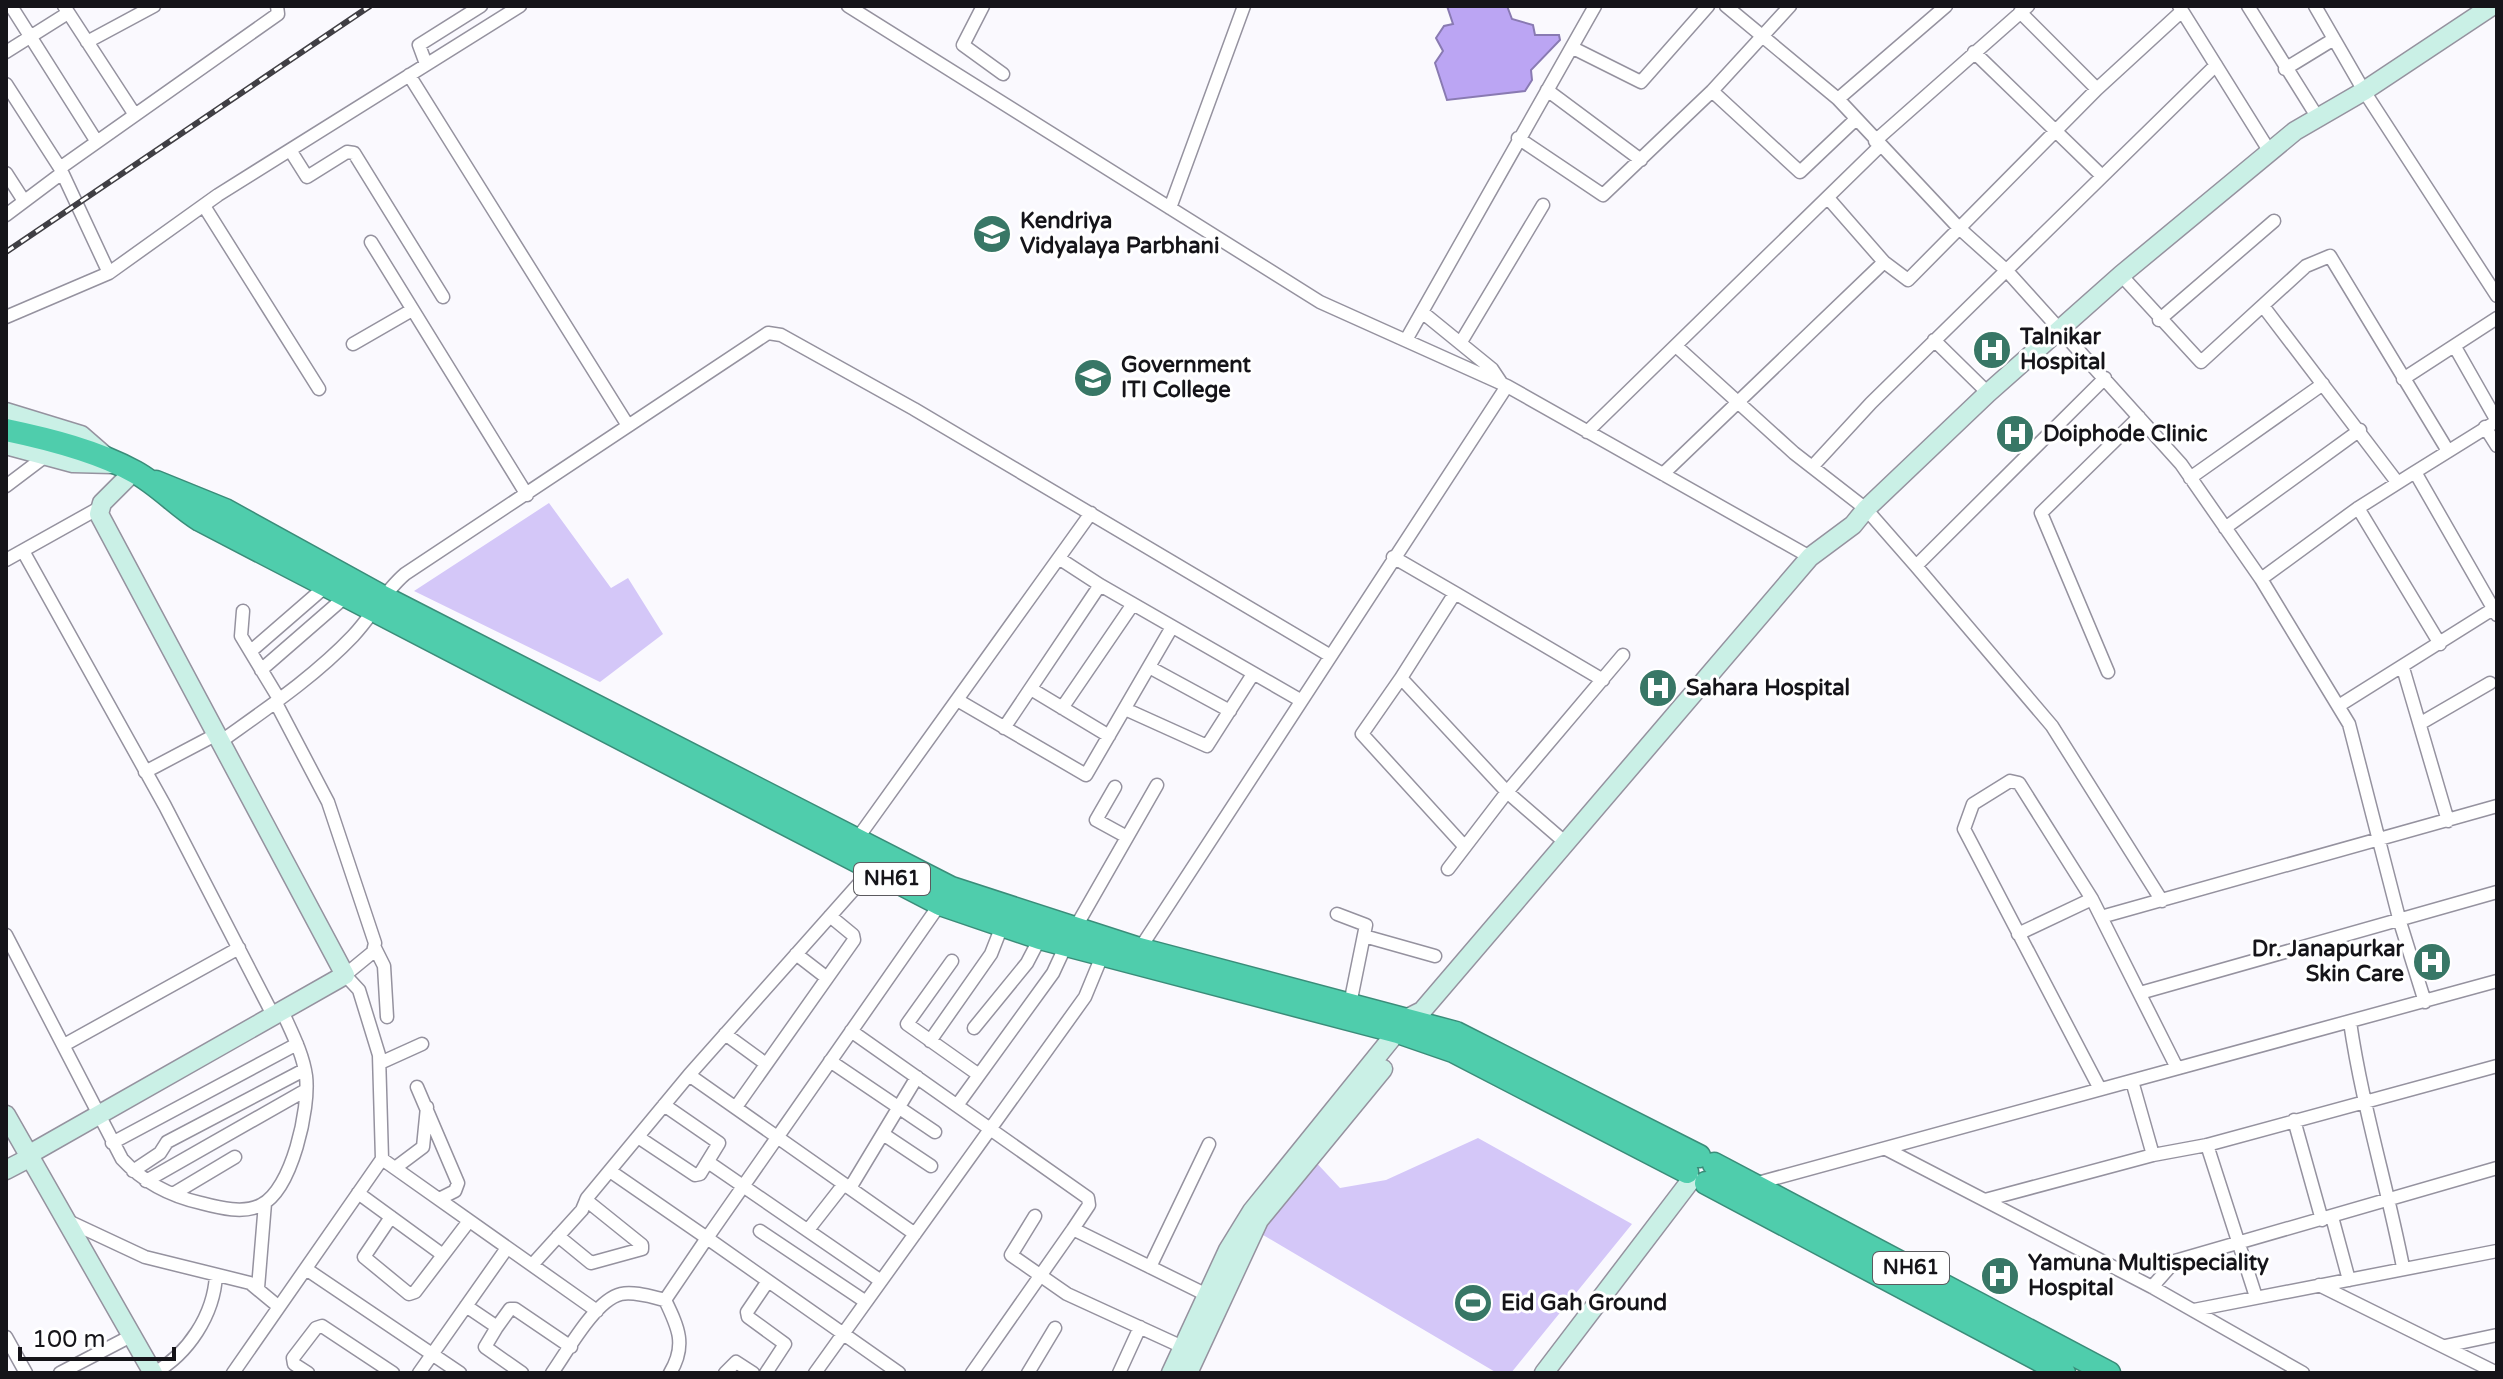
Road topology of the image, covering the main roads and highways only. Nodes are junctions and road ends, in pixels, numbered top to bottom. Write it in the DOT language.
graph roads {
  1 [pos="6,430"];
  2 [pos="131,471"];
  3 [pos="377,604"];
  4 [pos="865,854"];
  5 [pos="1070,937"];
  6 [pos="1135,956"];
  7 [pos="1412,1024"];
  8 [pos="1699,1171"];
  9 [pos="2064,1373"];
  10 [pos="2109,1373"];
  1 -- 2 [label="highway, NH61"];
  2 -- 3 [label="highway, NH61"];
  2 -- 3 [label="highway, NH61"];
  3 -- 4 [label="highway, NH61"];
  4 -- 5 [label="highway, NH61"];
  4 -- 5 [label="highway, NH61"];
  5 -- 6 [label="highway, NH61"];
  6 -- 7 [label="highway, NH61"];
  6 -- 7 [label="highway, NH61"];
  7 -- 8 [label="highway, NH61"];
  8 -- 9 [label="highway, NH61"];
  8 -- 10 [label="highway, NH61"];
}
